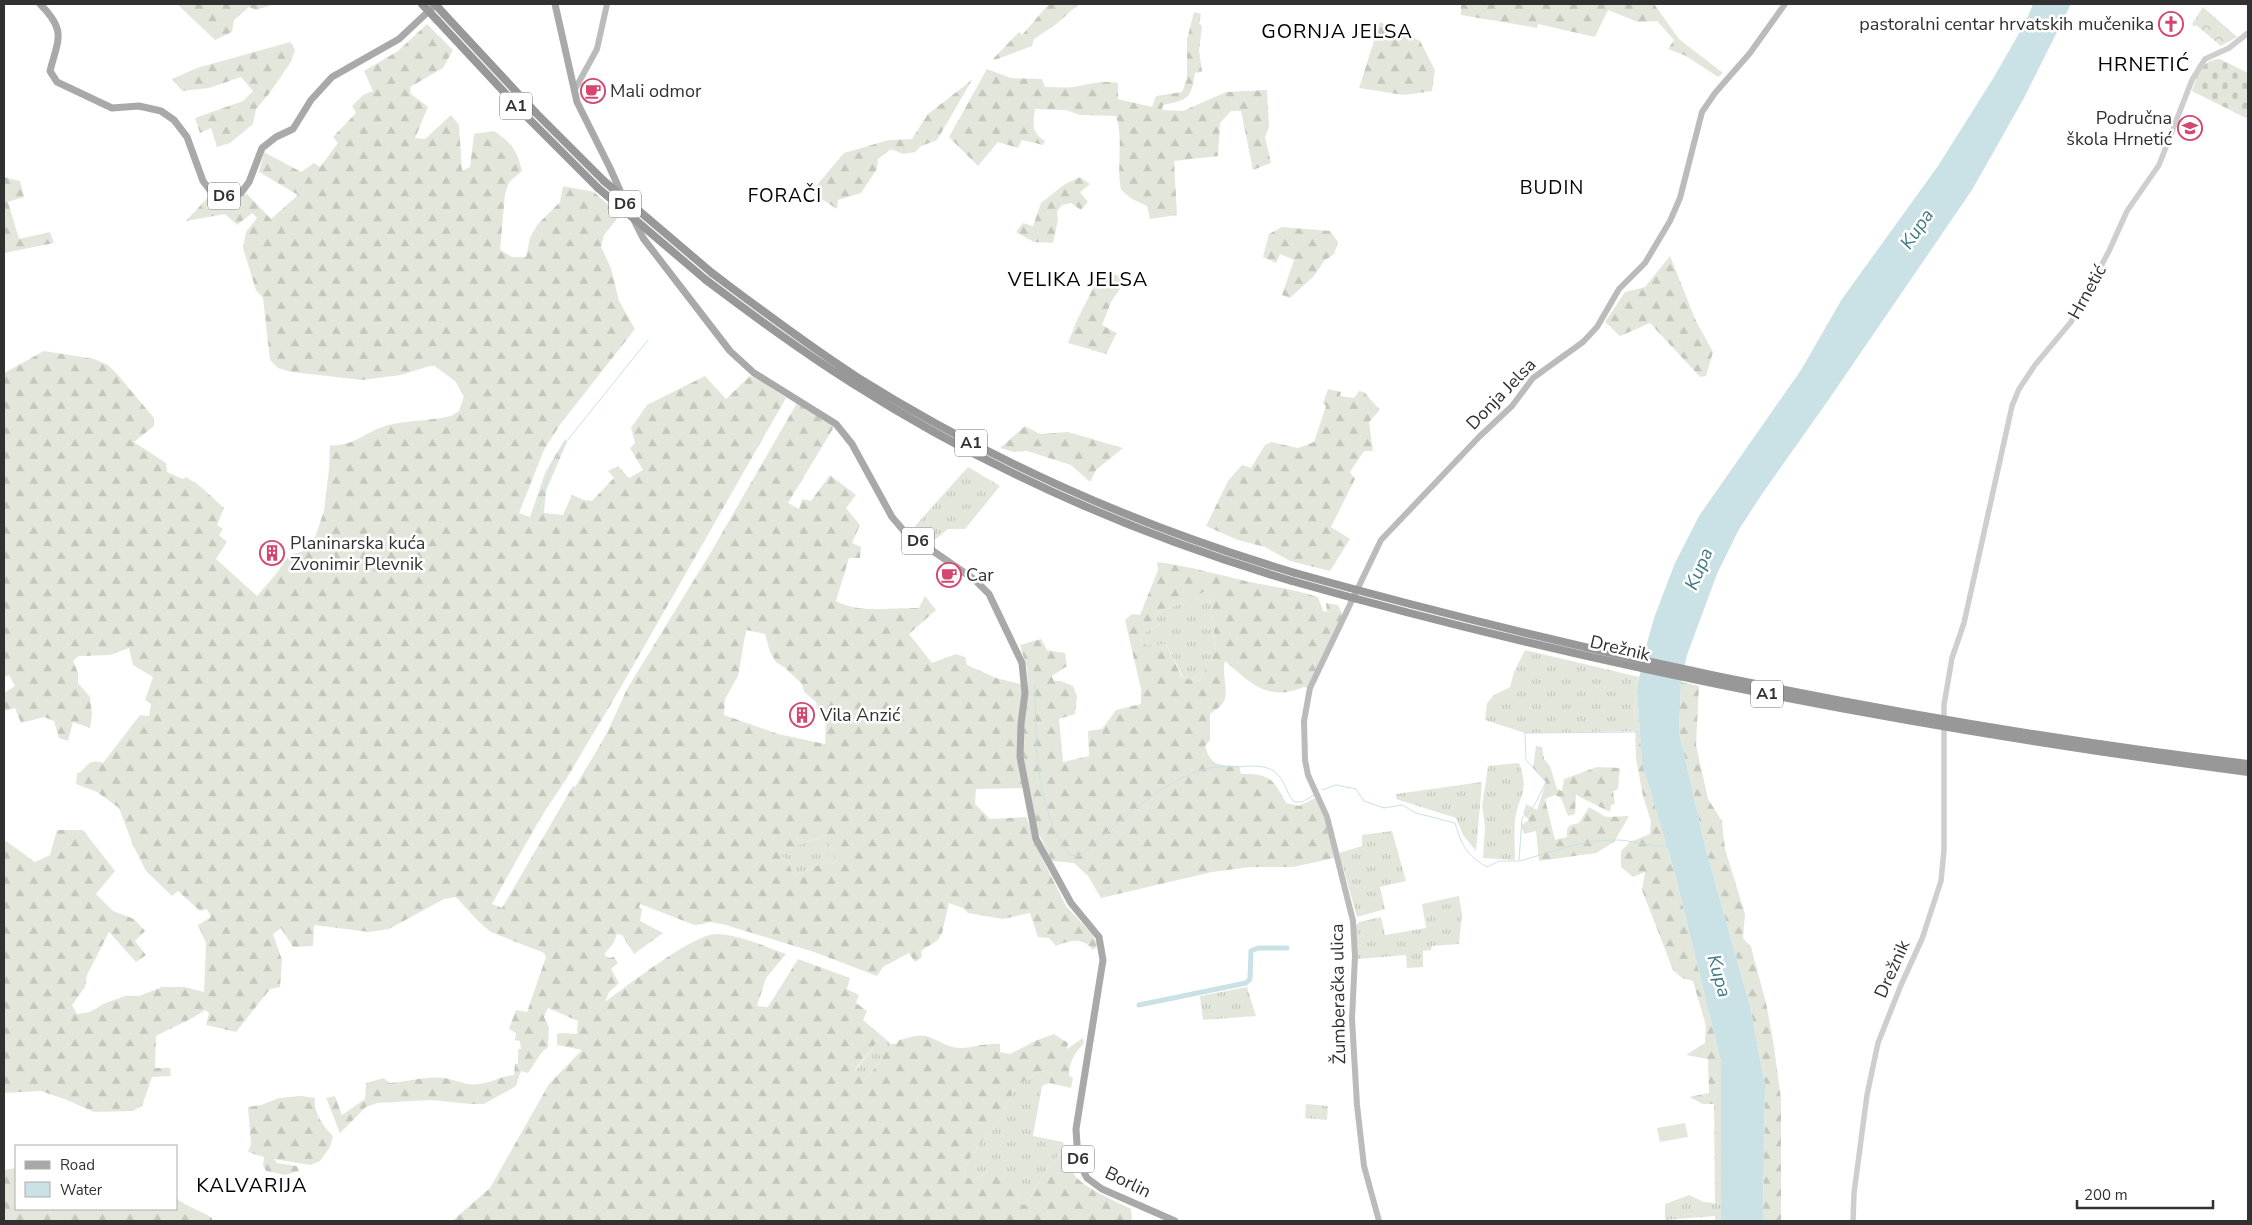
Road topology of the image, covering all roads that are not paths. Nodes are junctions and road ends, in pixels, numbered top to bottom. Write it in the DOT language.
graph roads {
  1 [pos="40,4"];
  2 [pos="422,4"];
  3 [pos="436,4"];
  4 [pos="555,4"];
  5 [pos="607,4"];
  6 [pos="1785,4"];
  7 [pos="2248,33"];
  8 [pos="574,92"];
  9 [pos="1293,578"];
  10 [pos="1974,578"];
  11 [pos="2248,764"];
  12 [pos="1307,770"];
  13 [pos="2248,772"];
  14 [pos="1175,1221"];
  15 [pos="1379,1221"];
  16 [pos="1853,1221"];
  1 -- 3 [label="main road, D6"];
  2 -- 9 [label="highway, A1, bridge"];
  3 -- 9 [label="highway, A1, bridge"];
  4 -- 8 [label="main road, D6"];
  5 -- 8 [label="main road"];
  6 -- 12 [label="main road, Donja Jelsa"];
  7 -- 10 [label="street, Hrnetić"];
  8 -- 14 [label="main road, Borlin / D6"];
  9 -- 11 [label="highway, Drežnik / A1, bridge"];
  9 -- 13 [label="highway, Drežnik / A1, bridge"];
  10 -- 16 [label="street, Drežnik"];
  12 -- 15 [label="main road, Žumberačka ulica"];
}
